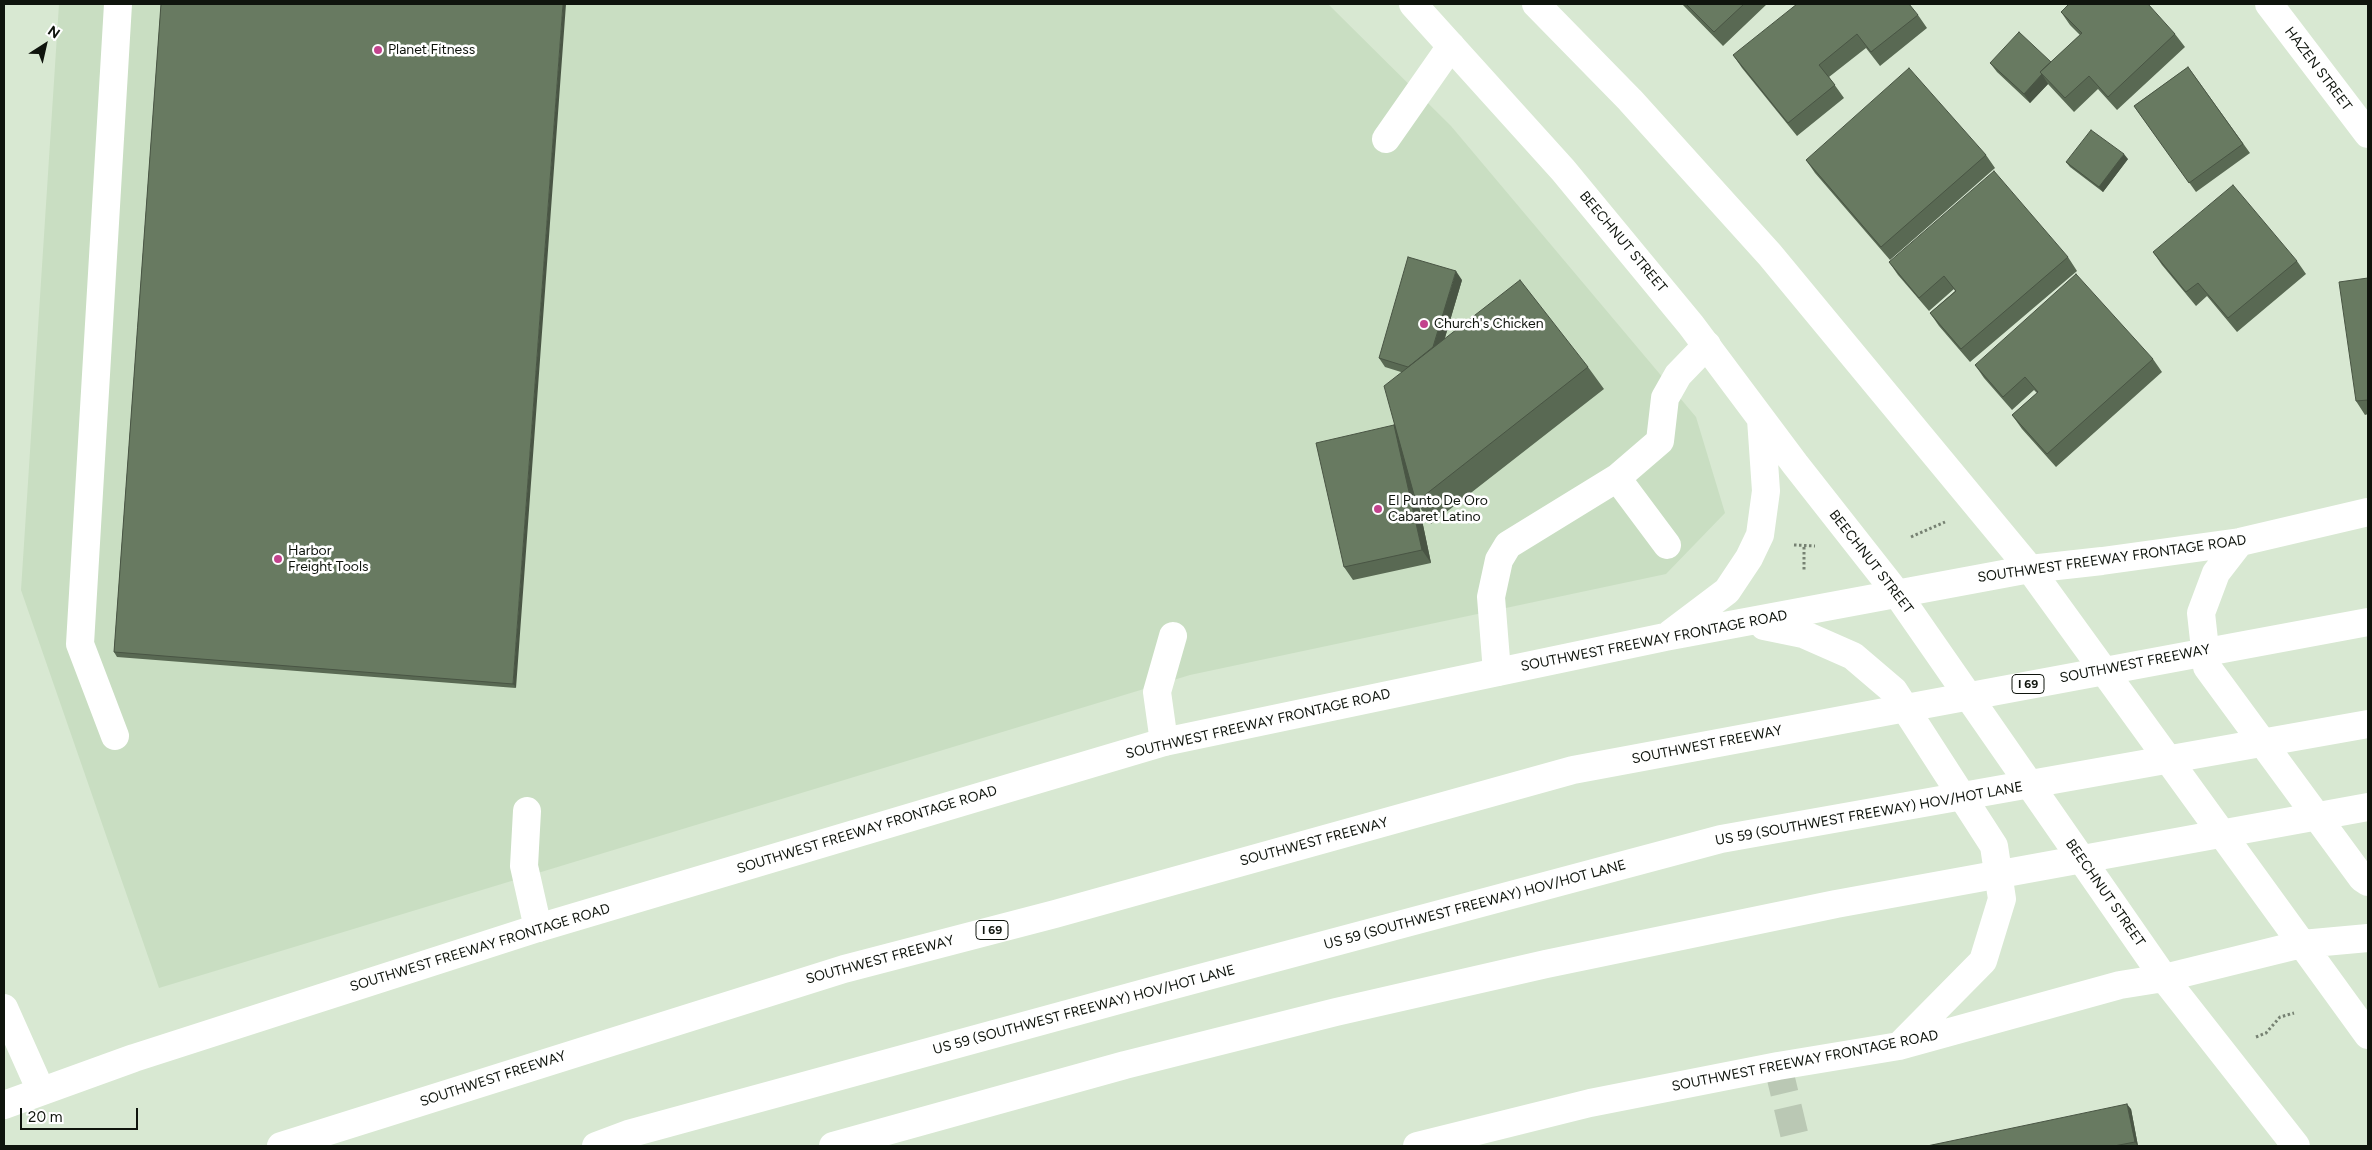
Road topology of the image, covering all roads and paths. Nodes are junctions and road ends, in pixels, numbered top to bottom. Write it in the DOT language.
graph roads {
  1 [pos="118,4"];
  2 [pos="1415,4"];
  3 [pos="1536,4"];
  4 [pos="2269,4"];
  5 [pos="1451,46"];
  6 [pos="2368,134"];
  7 [pos="1386,139"];
  8 [pos="1707,345"];
  9 [pos="1760,419"];
  10 [pos="1616,478"];
  11 [pos="2368,512"];
  12 [pos="1949,520"];
  13 [pos="1912,537"];
  14 [pos="2240,542"];
  15 [pos="1667,545"];
  16 [pos="1790,545"];
  17 [pos="1818,546"];
  18 [pos="1804,547"];
  19 [pos="2030,568"];
  20 [pos="1804,571"];
  21 [pos="1898,595"];
  22 [pos="1751,623"];
  23 [pos="2357,623"];
  24 [pos="1173,636"];
  25 [pos="1665,638"];
  26 [pos="1497,672"];
  27 [pos="2368,724"];
  28 [pos="115,736"];
  29 [pos="1164,742"];
  30 [pos="2368,807"];
  31 [pos="527,811"];
  32 [pos="2368,882"];
  33 [pos="538,928"];
  34 [pos="2368,938"];
  35 [pos="2302,944"];
  36 [pos="2164,978"];
  37 [pos="4,1008"];
  38 [pos="2294,1013"];
  39 [pos="2368,1035"];
  40 [pos="2256,1037"];
  41 [pos="1899,1046"];
  42 [pos="41,1091"];
  43 [pos="4,1105"];
  44 [pos="281,1146"];
  45 [pos="596,1146"];
  46 [pos="833,1146"];
  47 [pos="1416,1146"];
  48 [pos="2296,1146"];
  1 -- 28 [label="main road"];
  2 -- 5 [label="main road, BEECHNUT STREET"];
  3 -- 19 [label="main road"];
  4 -- 6 [label="main road, HAZEN STREET"];
  5 -- 7 [label="main road"];
  5 -- 8 [label="main road, BEECHNUT STREET"];
  8 -- 9 [label="main road, BEECHNUT STREET"];
  8 -- 10 [label="main road"];
  9 -- 21 [label="main road, BEECHNUT STREET"];
  9 -- 25 [label="main road"];
  10 -- 15 [label="main road"];
  10 -- 26 [label="main road"];
  11 -- 14 [label="main road, SOUTHWEST FREEWAY FRONTAGE ROAD"];
  12 -- 13 [label="path"];
  14 -- 19 [label="main road, SOUTHWEST FREEWAY FRONTAGE ROAD"];
  14 -- 32 [label="main road"];
  16 -- 18 [label="path"];
  17 -- 18 [label="path"];
  18 -- 20 [label="path"];
  19 -- 21 [label="main road, SOUTHWEST FREEWAY FRONTAGE ROAD"];
  19 -- 35 [label="main road"];
  21 -- 22 [label="main road, SOUTHWEST FREEWAY FRONTAGE ROAD"];
  21 -- 36 [label="main road, BEECHNUT STREET"];
  22 -- 25 [label="main road, SOUTHWEST FREEWAY FRONTAGE ROAD"];
  22 -- 41 [label="main road"];
  23 -- 44 [label="main road, SOUTHWEST FREEWAY / I 69"];
  24 -- 29 [label="main road"];
  25 -- 26 [label="main road, SOUTHWEST FREEWAY FRONTAGE ROAD"];
  26 -- 29 [label="main road, SOUTHWEST FREEWAY FRONTAGE ROAD"];
  27 -- 45 [label="main road, US 59 (SOUTHWEST FREEWAY) HOV/HOT LANE"];
  29 -- 33 [label="main road, SOUTHWEST FREEWAY FRONTAGE ROAD"];
  30 -- 46 [label="main road"];
  31 -- 33 [label="main road"];
  33 -- 42 [label="main road, SOUTHWEST FREEWAY FRONTAGE ROAD"];
  34 -- 35 [label="main road, SOUTHWEST FREEWAY FRONTAGE ROAD"];
  35 -- 36 [label="main road, SOUTHWEST FREEWAY FRONTAGE ROAD"];
  35 -- 39 [label="main road"];
  36 -- 41 [label="main road, SOUTHWEST FREEWAY FRONTAGE ROAD"];
  36 -- 48 [label="main road, BEECHNUT STREET"];
  37 -- 42 [label="main road"];
  38 -- 40 [label="path"];
  41 -- 47 [label="main road, SOUTHWEST FREEWAY FRONTAGE ROAD"];
  42 -- 43 [label="main road, SOUTHWEST FREEWAY FRONTAGE ROAD"];
}
